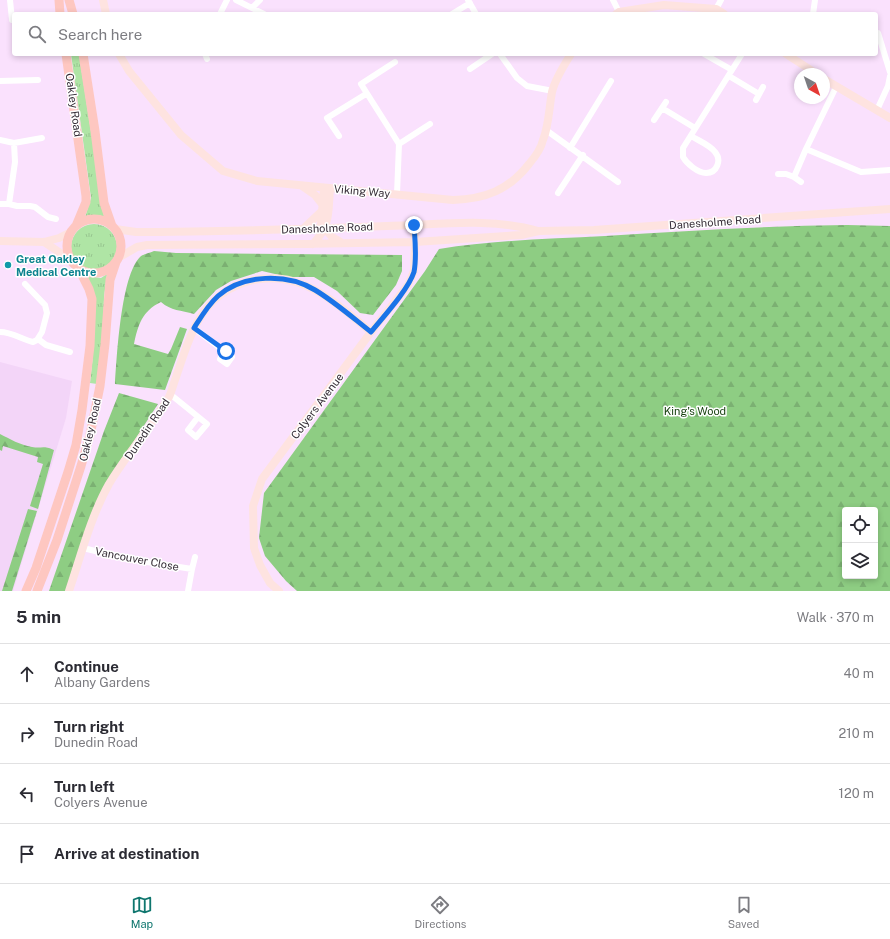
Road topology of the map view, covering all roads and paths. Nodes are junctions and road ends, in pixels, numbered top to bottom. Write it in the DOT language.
graph roads {
  1 [pos="10,0"];
  2 [pos="59,0"];
  3 [pos="69,0"];
  4 [pos="103,0"];
  5 [pos="227,0"];
  6 [pos="236,0"];
  7 [pos="260,0"];
  8 [pos="613,0"];
  9 [pos="721,0"];
  10 [pos="815,0"];
  11 [pos="469,1"];
  12 [pos="252,8"];
  13 [pos="716,9"];
  14 [pos="60,12"];
  15 [pos="72,12"];
  16 [pos="106,12"];
  17 [pos="221,12"];
  18 [pos="260,12"];
  19 [pos="455,12"];
  20 [pos="475,12"];
  21 [pos="618,12"];
  22 [pos="624,12"];
  23 [pos="721,12"];
  24 [pos="813,12"];
  25 [pos="12,20"];
  26 [pos="878,32"];
  27 [pos="66,56"];
  28 [pos="83,56"];
  29 [pos="120,56"];
  30 [pos="489,56"];
  31 [pos="501,56"];
  32 [pos="570,56"];
  33 [pos="708,56"];
  34 [pos="741,56"];
  35 [pos="791,56"];
  36 [pos="808,68"];
  37 [pos="470,69"];
  38 [pos="732,70"];
  39 [pos="394,72"];
  40 [pos="890,72"];
  41 [pos="729,76"];
  42 [pos="890,76"];
  43 [pos="38,80"];
  44 [pos="0,81"];
  45 [pos="611,81"];
  46 [pos="830,83"];
  47 [pos="763,87"];
  48 [pos="836,87"];
  49 [pos="553,90"];
  50 [pos="366,94"];
  51 [pos="759,94"];
  52 [pos="756,100"];
  53 [pos="666,102"];
  54 [pos="662,108"];
  55 [pos="877,110"];
  56 [pos="890,118"];
  57 [pos="654,120"];
  58 [pos="430,124"];
  59 [pos="695,128"];
  60 [pos="546,130"];
  61 [pos="339,136"];
  62 [pos="691,136"];
  63 [pos="42,138"];
  64 [pos="0,140"];
  65 [pos="14,143"];
  66 [pos="399,144"];
  67 [pos="570,148"];
  68 [pos="806,149"];
  69 [pos="582,155"];
  70 [pos="890,170"];
  71 [pos="778,174"];
  72 [pos="794,177"];
  73 [pos="618,182"];
  74 [pos="802,182"];
  75 [pos="302,186"];
  76 [pos="327,188"];
  77 [pos="348,190"];
  78 [pos="558,193"];
  79 [pos="397,194"];
  80 [pos="0,204"];
  81 [pos="9,204"];
  82 [pos="325,208"];
  83 [pos="890,210"];
  84 [pos="56,219"];
  85 [pos="414,225"];
  86 [pos="113,227"];
  87 [pos="344,227"];
  88 [pos="324,228"];
  89 [pos="74,229"];
  90 [pos="303,229"];
  91 [pos="539,232"];
  92 [pos="0,241"];
  93 [pos="44,242"];
  94 [pos="415,242"];
  95 [pos="342,243"];
  96 [pos="313,244"];
  97 [pos="71,260"];
  98 [pos="117,260"];
  99 [pos="79,269"];
  100 [pos="25,284"];
  101 [pos="194,328"];
  102 [pos="0,332"];
  103 [pos="371,332"];
  104 [pos="38,339"];
  105 [pos="226,351"];
  106 [pos="70,352"];
  107 [pos="170,394"];
  108 [pos="198,417"];
  109 [pos="84,548"];
  110 [pos="195,557"];
  111 [pos="192,569"];
  112 [pos="26,591"];
  113 [pos="37,591"];
  114 [pos="69,591"];
  115 [pos="188,591"];
  116 [pos="279,591"];
  1 -- 25 [label="street"];
  2 -- 14 [label="main road"];
  3 -- 15 [label="main road"];
  4 -- 16 [label="street"];
  5 -- 17 [label="street"];
  6 -- 12 [label="street"];
  7 -- 12 [label="street"];
  8 -- 21 [label="street"];
  9 -- 13 [label="street"];
  10 -- 24 [label="street"];
  11 -- 19 [label="street"];
  11 -- 20 [label="street"];
  12 -- 18 [label="street"];
  13 -- 22 [label="street"];
  13 -- 23 [label="street"];
  26 -- 40 [label="street"];
  27 -- 89 [label="main road, Oakley Road"];
  28 -- 86 [label="main road, Oakley Road"];
  29 -- 75 [label="street, Viking Way"];
  30 -- 37 [label="street"];
  31 -- 49 [label="street"];
  32 -- 49 [label="street, Viking Way"];
  33 -- 38 [label="street"];
  34 -- 38 [label="street"];
  35 -- 36 [label="street"];
  38 -- 41 [label="street"];
  39 -- 50 [label="street"];
  41 -- 51 [label="street"];
  41 -- 59 [label="street"];
  42 -- 55 [label="street"];
  43 -- 44 [label="street"];
  45 -- 67 [label="street"];
  46 -- 48 [label="street"];
  47 -- 51 [label="street"];
  48 -- 55 [label="street"];
  48 -- 68 [label="street"];
  49 -- 60 [label="street, Viking Way"];
  50 -- 61 [label="street"];
  50 -- 66 [label="street"];
  51 -- 52 [label="street"];
  53 -- 54 [label="street"];
  54 -- 57 [label="street"];
  54 -- 59 [label="street"];
  55 -- 56 [label="street"];
  58 -- 66 [label="street"];
  59 -- 62 [label="street"];
  60 -- 67 [label="street"];
  60 -- 79 [label="street, Viking Way"];
  62 -- 62 [label="street"];
  63 -- 65 [label="street"];
  64 -- 65 [label="street"];
  65 -- 81 [label="street"];
  66 -- 79 [label="street"];
  67 -- 69 [label="street"];
  68 -- 70 [label="street"];
  68 -- 72 [label="street"];
  69 -- 73 [label="street"];
  69 -- 78 [label="street"];
  71 -- 72 [label="street"];
  72 -- 74 [label="street"];
  75 -- 76 [label="street, Viking Way"];
  75 -- 82 [label="street"];
  76 -- 77 [label="street, Viking Way"];
  76 -- 82 [label="street"];
  77 -- 79 [label="street, Viking Way"];
  77 -- 82 [label="street"];
  80 -- 81 [label="street"];
  81 -- 84 [label="street"];
  82 -- 87 [label="street"];
  82 -- 88 [label="street"];
  82 -- 90 [label="street"];
  83 -- 91 [label="street, Danesholme Road"];
  85 -- 87 [label="street, Danesholme Road"];
  85 -- 91 [label="street, Danesholme Road"];
  85 -- 94 [label="street, Colyers Avenue"];
  86 -- 89 [label="main road"];
  86 -- 90 [label="street, Danesholme Road"];
  86 -- 98 [label="main road"];
  87 -- 88 [label="street, Danesholme Road"];
  88 -- 90 [label="street, Danesholme Road"];
  88 -- 95 [label="street"];
  88 -- 96 [label="street"];
  89 -- 93 [label="street"];
  89 -- 97 [label="main road"];
  91 -- 94 [label="street, Danesholme Road"];
  92 -- 93 [label="street"];
  93 -- 97 [label="street"];
  94 -- 95 [label="street, Danesholme Road"];
  94 -- 103 [label="street, Colyers Avenue"];
  95 -- 96 [label="street, Danesholme Road"];
  96 -- 98 [label="street, Danesholme Road"];
  97 -- 99 [label="main road"];
  98 -- 99 [label="main road"];
  98 -- 113 [label="main road, Oakley Road"];
  99 -- 112 [label="main road, Oakley Road"];
  100 -- 104 [label="street"];
  101 -- 103 [label="street, Dunedin Road"];
  101 -- 105 [label="street"];
  101 -- 107 [label="street, Dunedin Road"];
  102 -- 104 [label="street"];
  103 -- 116 [label="street, Colyers Avenue"];
  104 -- 106 [label="street"];
  107 -- 108 [label="street"];
  107 -- 109 [label="street, Dunedin Road"];
  109 -- 111 [label="street, Vancouver Close"];
  109 -- 114 [label="street, Dunedin Road"];
  110 -- 111 [label="street"];
  111 -- 115 [label="street, Vancouver Close"];
}
